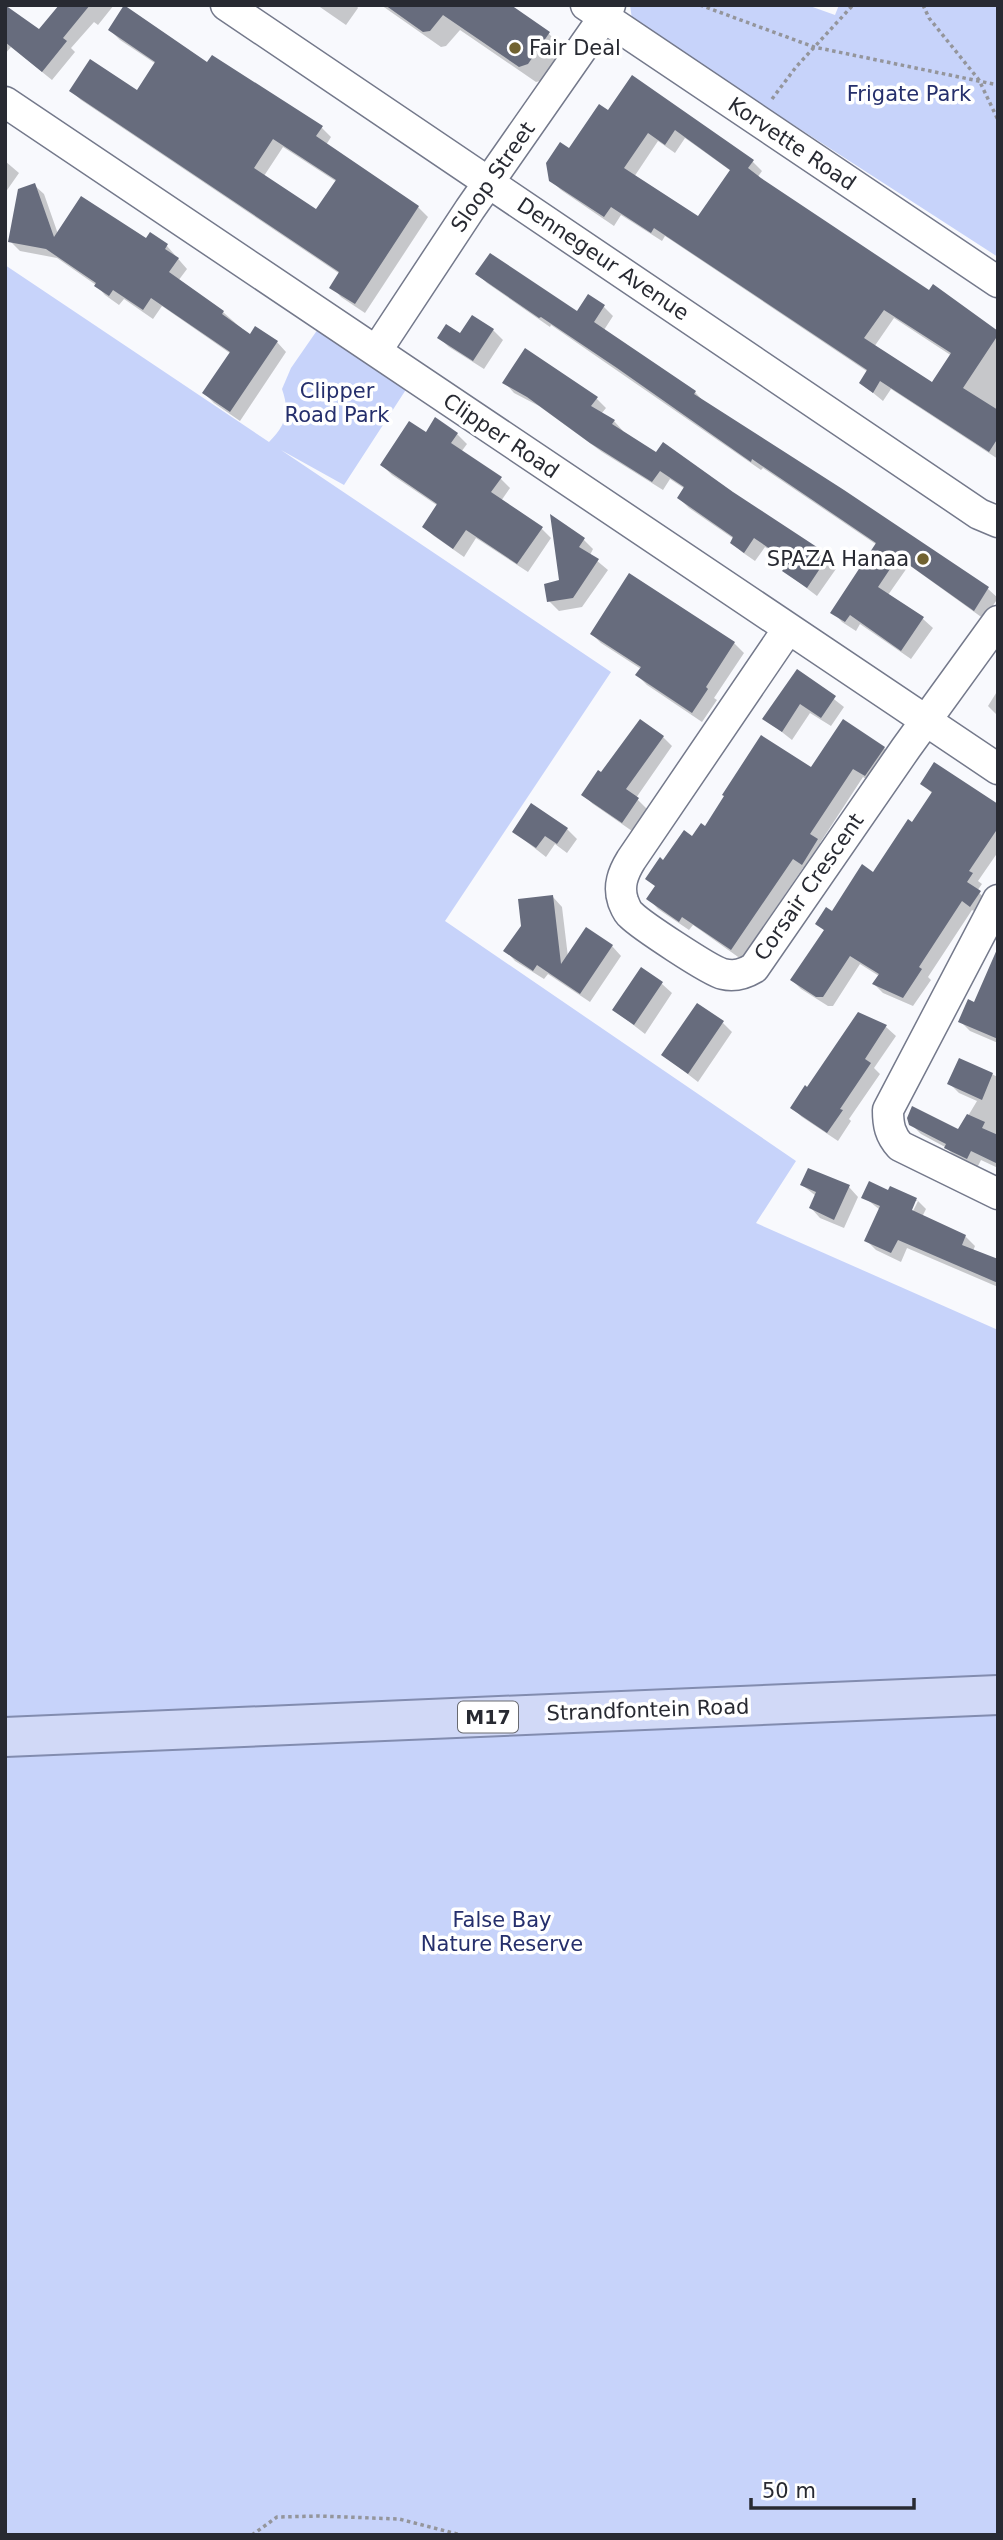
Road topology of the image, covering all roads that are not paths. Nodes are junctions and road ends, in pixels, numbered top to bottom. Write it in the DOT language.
graph roads {
  1 [pos="226,5"];
  2 [pos="600,9"];
  3 [pos="5,102"];
  4 [pos="489,182"];
  5 [pos="998,282"];
  6 [pos="377,350"];
  7 [pos="992,523"];
  8 [pos="998,621"];
  9 [pos="788,629"];
  10 [pos="926,722"];
  11 [pos="998,769"];
  12 [pos="998,900"];
  13 [pos="998,1194"];
  14 [pos="998,1695"];
  15 [pos="5,1737"];
  1 -- 4 [label="street, Dennegeur Avenue"];
  2 -- 4 [label="street, Sloop Street"];
  2 -- 5 [label="street, Korvette Road"];
  3 -- 6 [label="street, Clipper Road"];
  4 -- 6 [label="street, Sloop Street"];
  4 -- 7 [label="street, Dennegeur Avenue"];
  6 -- 9 [label="street, Clipper Road"];
  8 -- 10 [label="street, Corsair Crescent"];
  9 -- 10 [label="street, Clipper Road"];
  9 -- 10 [label="street, Corsair Crescent"];
  10 -- 11 [label="street, Clipper Road"];
  12 -- 13 [label="street"];
  14 -- 15 [label="main road, Strandfontein Road / M17"];
}
